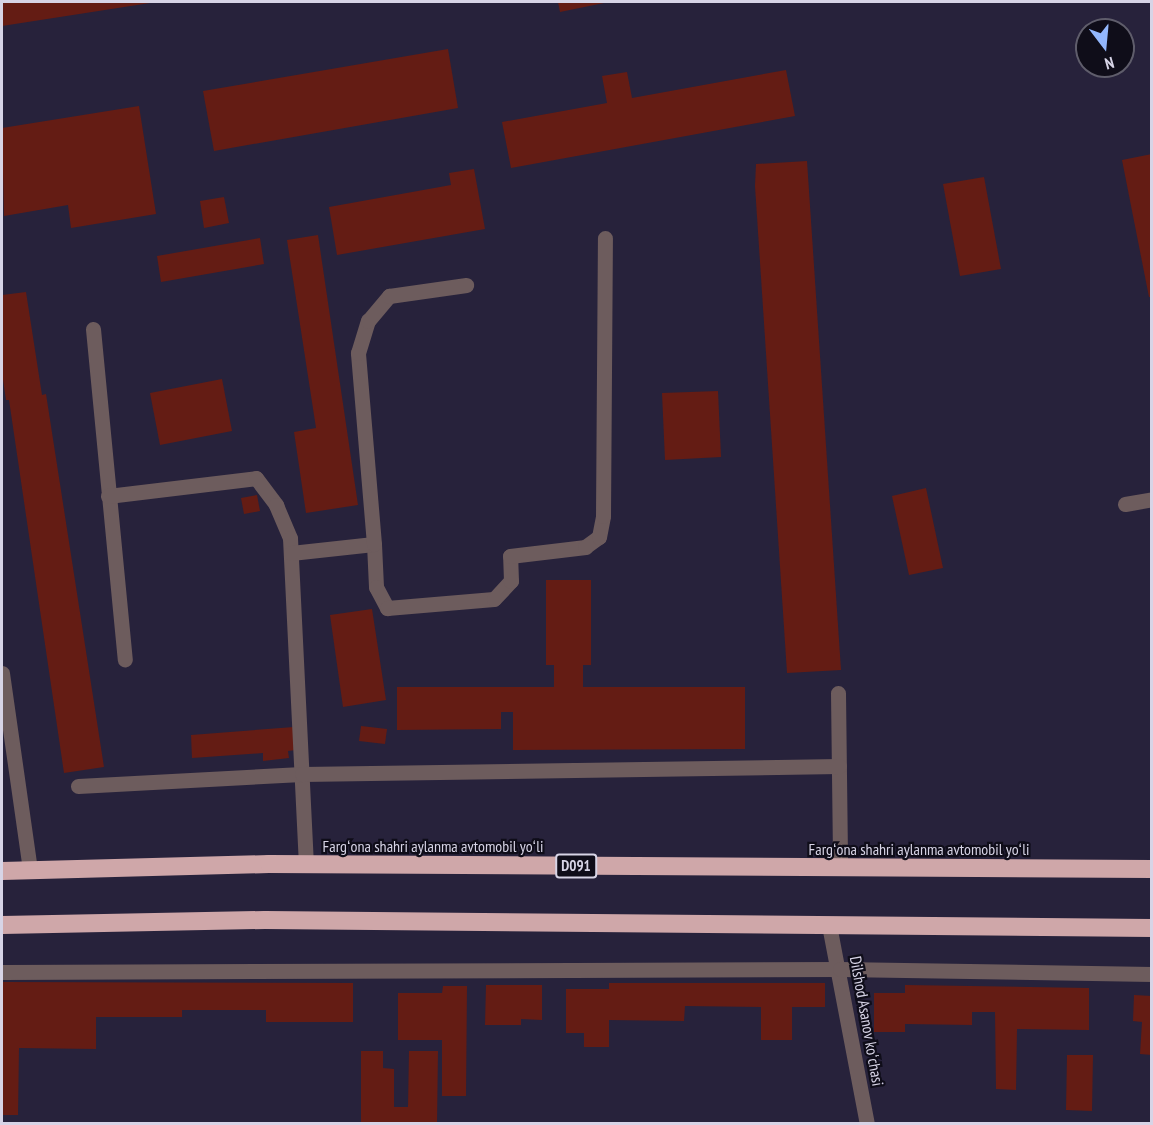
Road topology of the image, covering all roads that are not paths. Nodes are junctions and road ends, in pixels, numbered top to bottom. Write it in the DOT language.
graph roads {
  1 [pos="605,238"];
  2 [pos="466,285"];
  3 [pos="93,329"];
  4 [pos="108,496"];
  5 [pos="1152,499"];
  6 [pos="1125,504"];
  7 [pos="374,544"];
  8 [pos="291,553"];
  9 [pos="125,659"];
  10 [pos="2,673"];
  11 [pos="838,693"];
  12 [pos="839,766"];
  13 [pos="302,774"];
  14 [pos="78,786"];
  15 [pos="306,864"];
  16 [pos="840,868"];
  17 [pos="1152,869"];
  18 [pos="2,870"];
  19 [pos="30,870"];
  20 [pos="2,925"];
  21 [pos="829,925"];
  22 [pos="1152,928"];
  23 [pos="840,969"];
  24 [pos="2,972"];
  25 [pos="1152,974"];
  26 [pos="867,1124"];
  1 -- 7 [label="street"];
  2 -- 7 [label="street"];
  3 -- 4 [label="street"];
  4 -- 8 [label="street"];
  4 -- 9 [label="street"];
  5 -- 6 [label="street"];
  7 -- 8 [label="street"];
  8 -- 13 [label="street"];
  10 -- 19 [label="street"];
  11 -- 12 [label="street"];
  12 -- 13 [label="street"];
  12 -- 16 [label="street"];
  13 -- 14 [label="street"];
  13 -- 15 [label="street"];
  15 -- 16 [label="highway, Fargʻona shahri aylanma avtomobil yoʻli / D091"];
  15 -- 19 [label="highway, Fargʻona shahri aylanma avtomobil yoʻli / D091"];
  16 -- 17 [label="highway, Fargʻona shahri aylanma avtomobil yoʻli / D091"];
  18 -- 19 [label="highway, Fargʻona shahri aylanma avtomobil yoʻli / D091"];
  20 -- 21 [label="highway"];
  21 -- 22 [label="highway"];
  21 -- 23 [label="street, Dilshod Asanov koʻchasi"];
  23 -- 24 [label="street"];
  23 -- 25 [label="street"];
  23 -- 26 [label="street, Dilshod Asanov koʻchasi"];
}
